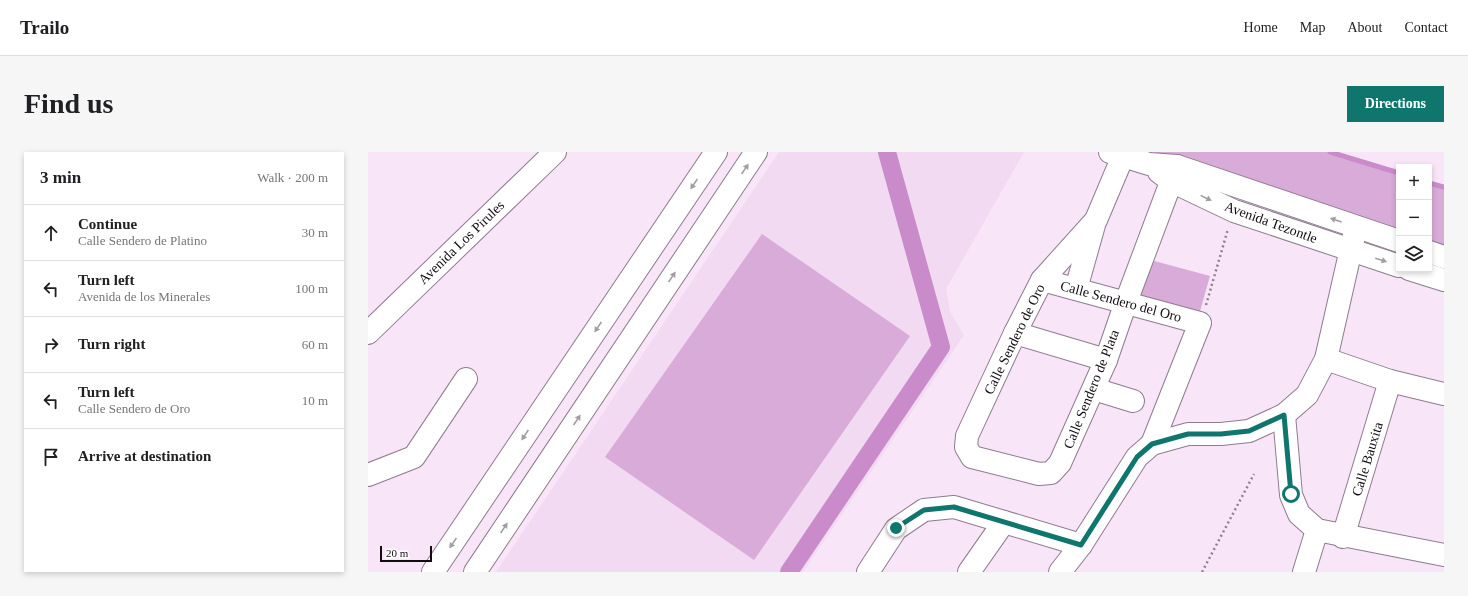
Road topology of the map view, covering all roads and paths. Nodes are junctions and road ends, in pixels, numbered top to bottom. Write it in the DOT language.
graph roads {
  1 [pos="554,152"];
  2 [pos="716,152"];
  3 [pos="756,152"];
  4 [pos="1116,154"];
  5 [pos="1174,174"];
  6 [pos="1234,211"];
  7 [pos="1096,220"];
  8 [pos="1356,226"];
  9 [pos="1396,241"];
  10 [pos="1350,250"];
  11 [pos="1432,253"];
  12 [pos="1444,257"];
  13 [pos="1396,265"];
  14 [pos="1419,272"];
  15 [pos="631,278"];
  16 [pos="1042,280"];
  17 [pos="1444,280"];
  18 [pos="1076,289"];
  19 [pos="660,296"];
  20 [pos="1126,302"];
  21 [pos="613,305"];
  22 [pos="1200,322"];
  23 [pos="641,324"];
  24 [pos="368,333"];
  25 [pos="1015,333"];
  26 [pos="1326,359"];
  27 [pos="1106,360"];
  28 [pos="466,378"];
  29 [pos="1390,381"];
  30 [pos="1094,388"];
  31 [pos="1444,394"];
  32 [pos="1133,401"];
  33 [pos="1284,415"];
  34 [pos="1152,444"];
  35 [pos="1051,472"];
  36 [pos="1254,474"];
  37 [pos="368,475"];
  38 [pos="1004,522"];
  39 [pos="1317,530"];
  40 [pos="1343,536"];
  41 [pos="1081,545"];
  42 [pos="1444,555"];
  43 [pos="433,572"];
  44 [pos="475,572"];
  45 [pos="868,572"];
  46 [pos="970,572"];
  47 [pos="1060,572"];
  48 [pos="1202,572"];
  49 [pos="1304,572"];
  1 -- 24 [label="street, Avenida Los Pirules"];
  2 -- 15 [label="street, one-way"];
  19 -- 3 [label="street, one-way"];
  4 -- 5 [label="street, Avenida Tezontle"];
  4 -- 7 [label="street, Calle Sendero de Oro"];
  5 -- 6 [label="street, Avenida Tezontle, one-way"];
  8 -- 5 [label="street, Avenida Tezontle, one-way"];
  5 -- 20 [label="street, Calle Sendero de Plata"];
  6 -- 10 [label="street, Avenida Tezontle"];
  6 -- 22 [label="path"];
  7 -- 16 [label="street, Calle Sendero de Oro"];
  7 -- 18 [label="street"];
  8 -- 9 [label="street, Avenida Tezontle"];
  8 -- 10 [label="street"];
  10 -- 13 [label="street, Avenida Tezontle, one-way"];
  10 -- 26 [label="street"];
  11 -- 12 [label="street"];
  14 -- 17 [label="street"];
  15 -- 19 [label="street"];
  15 -- 21 [label="street"];
  16 -- 18 [label="street, Calle Sendero del Oro"];
  16 -- 25 [label="street, Calle Sendero de Oro"];
  18 -- 20 [label="street, Calle Sendero del Oro"];
  19 -- 23 [label="street"];
  20 -- 22 [label="street, Calle Sendero del Oro"];
  20 -- 27 [label="street, Calle Sendero de Plata"];
  21 -- 23 [label="street"];
  21 -- 43 [label="street, one-way"];
  22 -- 34 [label="street"];
  44 -- 23 [label="street, one-way"];
  25 -- 27 [label="street"];
  25 -- 35 [label="street, Calle Sendero de Oro"];
  26 -- 29 [label="street"];
  26 -- 33 [label="street"];
  27 -- 30 [label="street, Calle Sendero de Plata"];
  28 -- 37 [label="street"];
  29 -- 31 [label="street"];
  29 -- 40 [label="street, Calle Bauxita"];
  30 -- 32 [label="street"];
  30 -- 35 [label="street, Calle Sendero de Plata"];
  33 -- 34 [label="street"];
  33 -- 39 [label="street"];
  34 -- 41 [label="street"];
  36 -- 48 [label="path"];
  38 -- 41 [label="street"];
  38 -- 45 [label="street"];
  38 -- 46 [label="street"];
  39 -- 40 [label="street"];
  39 -- 49 [label="street"];
  40 -- 42 [label="street"];
  41 -- 47 [label="street"];
}
